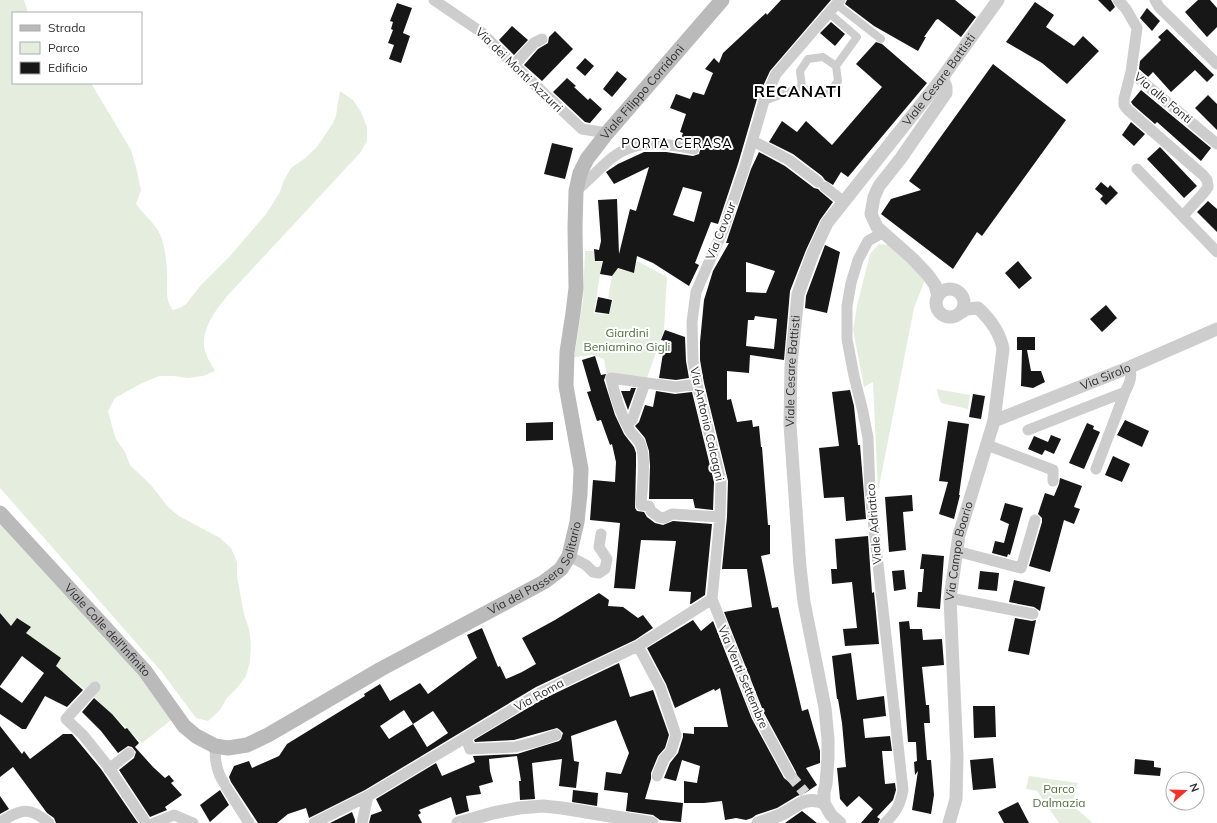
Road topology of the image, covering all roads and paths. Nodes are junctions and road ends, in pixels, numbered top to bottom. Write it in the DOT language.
graph roads {
  1 [pos="434,0"];
  2 [pos="722,0"];
  3 [pos="998,0"];
  4 [pos="1118,0"];
  5 [pos="1155,0"];
  6 [pos="838,2"];
  7 [pos="829,13"];
  8 [pos="542,39"];
  9 [pos="881,39"];
  10 [pos="1217,64"];
  11 [pos="514,65"];
  12 [pos="836,66"];
  13 [pos="1130,72"];
  14 [pos="942,78"];
  15 [pos="802,86"];
  16 [pos="764,100"];
  17 [pos="607,133"];
  18 [pos="753,141"];
  19 [pos="1217,144"];
  20 [pos="694,149"];
  21 [pos="1137,169"];
  22 [pos="576,190"];
  23 [pos="844,202"];
  24 [pos="1183,217"];
  25 [pos="882,233"];
  26 [pos="1217,252"];
  27 [pos="942,293"];
  28 [pos="962,312"];
  29 [pos="692,322"];
  30 [pos="1217,329"];
  31 [pos="1130,367"];
  32 [pos="645,384"];
  33 [pos="697,384"];
  34 [pos="1125,392"];
  35 [pos="994,421"];
  36 [pos="627,424"];
  37 [pos="1028,430"];
  38 [pos="987,445"];
  39 [pos="1096,469"];
  40 [pos="1053,481"];
  41 [pos="0,513"];
  42 [pos="720,517"];
  43 [pos="1034,520"];
  44 [pos="601,534"];
  45 [pos="956,552"];
  46 [pos="569,556"];
  47 [pos="950,598"];
  48 [pos="712,599"];
  49 [pos="1033,614"];
  50 [pos="638,646"];
  51 [pos="95,687"];
  52 [pos="556,735"];
  53 [pos="466,738"];
  54 [pos="215,746"];
  55 [pos="129,754"];
  56 [pos="108,767"];
  57 [pos="790,775"];
  58 [pos="657,776"];
  59 [pos="368,796"];
  60 [pos="814,798"];
  61 [pos="4,821"];
  62 [pos="49,823"];
  63 [pos="146,823"];
  64 [pos="154,823"];
  65 [pos="193,823"];
  66 [pos="249,823"];
  67 [pos="314,823"];
  68 [pos="362,823"];
  69 [pos="458,823"];
  70 [pos="652,823"];
  71 [pos="758,823"];
  72 [pos="840,823"];
  73 [pos="885,823"];
  74 [pos="949,823"];
  1 -- 11 [label="street, Via dei Monti Azzurri"];
  2 -- 17 [label="main road, Viale Filippo Corridoni"];
  3 -- 14 [label="street, Viale Cesare Battisti"];
  4 -- 13 [label="street, Via alle Fonti"];
  5 -- 10 [label="street"];
  6 -- 7 [label="street, Via Cavour"];
  6 -- 9 [label="street"];
  7 -- 12 [label="street"];
  7 -- 16 [label="street, Via Cavour"];
  8 -- 11 [label="street"];
  11 -- 17 [label="street, Via dei Monti Azzurri"];
  12 -- 15 [label="street"];
  12 -- 15 [label="street"];
  13 -- 19 [label="street, Via alle Fonti"];
  13 -- 24 [label="street"];
  14 -- 23 [label="street, Viale Cesare Battisti"];
  14 -- 25 [label="street"];
  15 -- 16 [label="street"];
  16 -- 18 [label="street, Via Cavour"];
  17 -- 22 [label="main road, Viale Filippo Corridoni"];
  18 -- 23 [label="street"];
  18 -- 29 [label="street, Via Cavour"];
  20 -- 22 [label="street"];
  21 -- 24 [label="street"];
  22 -- 46 [label="main road, Via del Passero Solitario"];
  23 -- 60 [label="street, Viale Cesare Battisti"];
  24 -- 26 [label="street"];
  25 -- 27 [label="street"];
  25 -- 73 [label="street, Viale Adriatico"];
  27 -- 28 [label="street"];
  27 -- 28 [label="street"];
  28 -- 35 [label="street, Via Campo Boario"];
  29 -- 33 [label="street, Via Antonio Calcagni"];
  30 -- 31 [label="street, Via Sirolo"];
  31 -- 34 [label="street"];
  31 -- 35 [label="street, Via Sirolo"];
  32 -- 33 [label="street"];
  32 -- 36 [label="street"];
  32 -- 36 [label="street"];
  33 -- 42 [label="street, Via Antonio Calcagni"];
  34 -- 37 [label="street"];
  34 -- 39 [label="street"];
  35 -- 38 [label="street, Via Campo Boario"];
  36 -- 42 [label="street"];
  38 -- 40 [label="street"];
  38 -- 45 [label="street, Via Campo Boario"];
  41 -- 54 [label="main road, Viale Colle dell'Infinito"];
  42 -- 48 [label="street, Via Antonio Calcagni"];
  43 -- 45 [label="street"];
  44 -- 46 [label="street"];
  45 -- 47 [label="street, Via Campo Boario"];
  46 -- 54 [label="main road, Via del Passero Solitario"];
  47 -- 49 [label="street"];
  47 -- 74 [label="street, Via Campo Boario"];
  48 -- 50 [label="street, Via Roma"];
  48 -- 57 [label="street, Via Venti Settembre"];
  50 -- 53 [label="street, Via Roma"];
  50 -- 58 [label="street"];
  51 -- 56 [label="street"];
  52 -- 53 [label="street"];
  53 -- 59 [label="street, Via Roma"];
  54 -- 66 [label="street"];
  55 -- 56 [label="street"];
  56 -- 63 [label="street"];
  59 -- 67 [label="street, Via Roma"];
  59 -- 68 [label="street"];
  60 -- 71 [label="street"];
  60 -- 72 [label="street"];
  61 -- 62 [label="street"];
  64 -- 65 [label="street"];
  69 -- 70 [label="street"];
}
